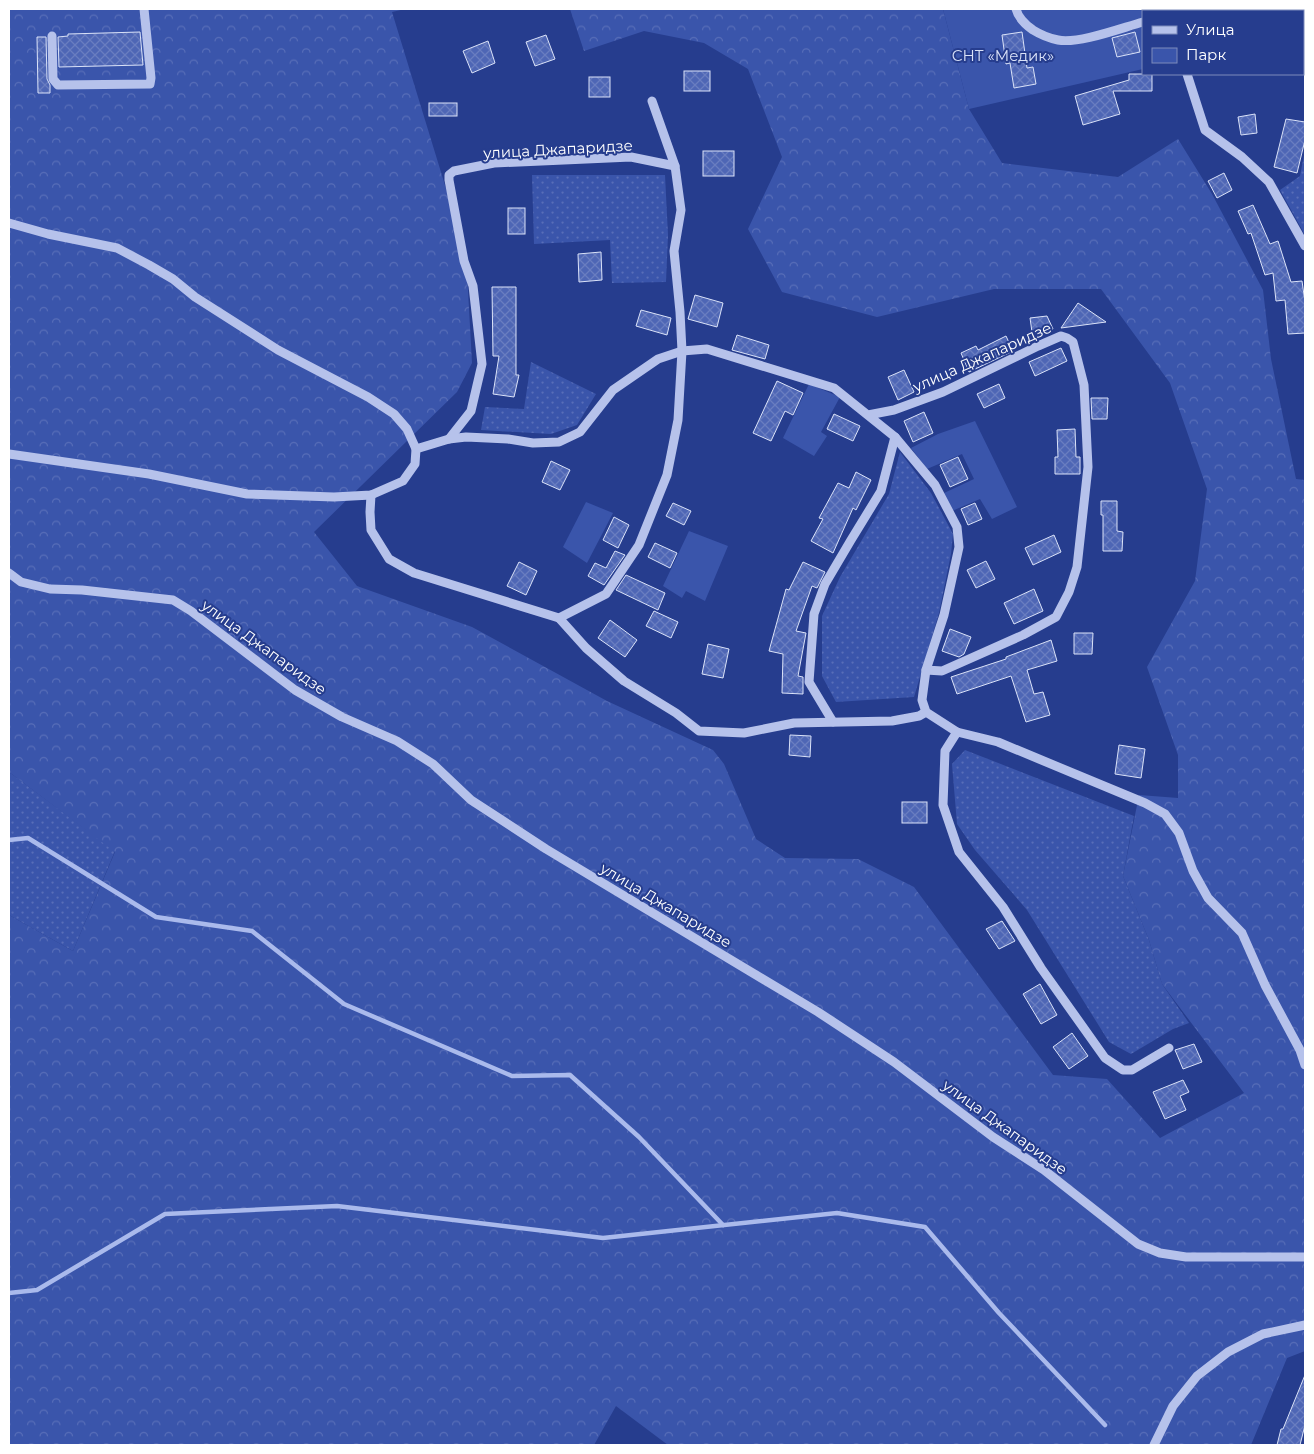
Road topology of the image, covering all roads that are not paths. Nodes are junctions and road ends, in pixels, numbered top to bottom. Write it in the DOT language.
graph roads {
  1 [pos="144,9"];
  2 [pos="1016,9"];
  3 [pos="1142,22"];
  4 [pos="52,36"];
  5 [pos="1187,75"];
  6 [pos="652,101"];
  7 [pos="675,166"];
  8 [pos="9,223"];
  9 [pos="1305,246"];
  10 [pos="682,351"];
  11 [pos="868,415"];
  12 [pos="896,437"];
  13 [pos="449,439"];
  14 [pos="416,450"];
  15 [pos="9,454"];
  16 [pos="372,495"];
  17 [pos="9,573"];
  18 [pos="559,618"];
  19 [pos="926,670"];
  20 [pos="926,712"];
  21 [pos="833,722"];
  22 [pos="957,732"];
  23 [pos="1170,1048"];
  24 [pos="1305,1065"];
  25 [pos="1305,1257"];
  26 [pos="1305,1325"];
  27 [pos="1154,1445"];
  1 -- 4 [label="street"];
  2 -- 3 [label="street"];
  5 -- 9 [label="street"];
  6 -- 7 [label="street"];
  7 -- 10 [label="street"];
  7 -- 13 [label="street, улица Джапаридзе"];
  8 -- 14 [label="street"];
  10 -- 11 [label="street"];
  10 -- 13 [label="street"];
  10 -- 18 [label="street"];
  11 -- 12 [label="street"];
  11 -- 19 [label="street, улица Джапаридзе"];
  12 -- 19 [label="street"];
  12 -- 21 [label="street"];
  13 -- 14 [label="street"];
  14 -- 16 [label="street"];
  15 -- 16 [label="street"];
  16 -- 18 [label="street"];
  17 -- 25 [label="street, улица Джапаридзе"];
  18 -- 21 [label="street"];
  19 -- 20 [label="street"];
  20 -- 21 [label="street"];
  20 -- 22 [label="street"];
  22 -- 23 [label="street"];
  22 -- 24 [label="street"];
  26 -- 27 [label="street"];
}
